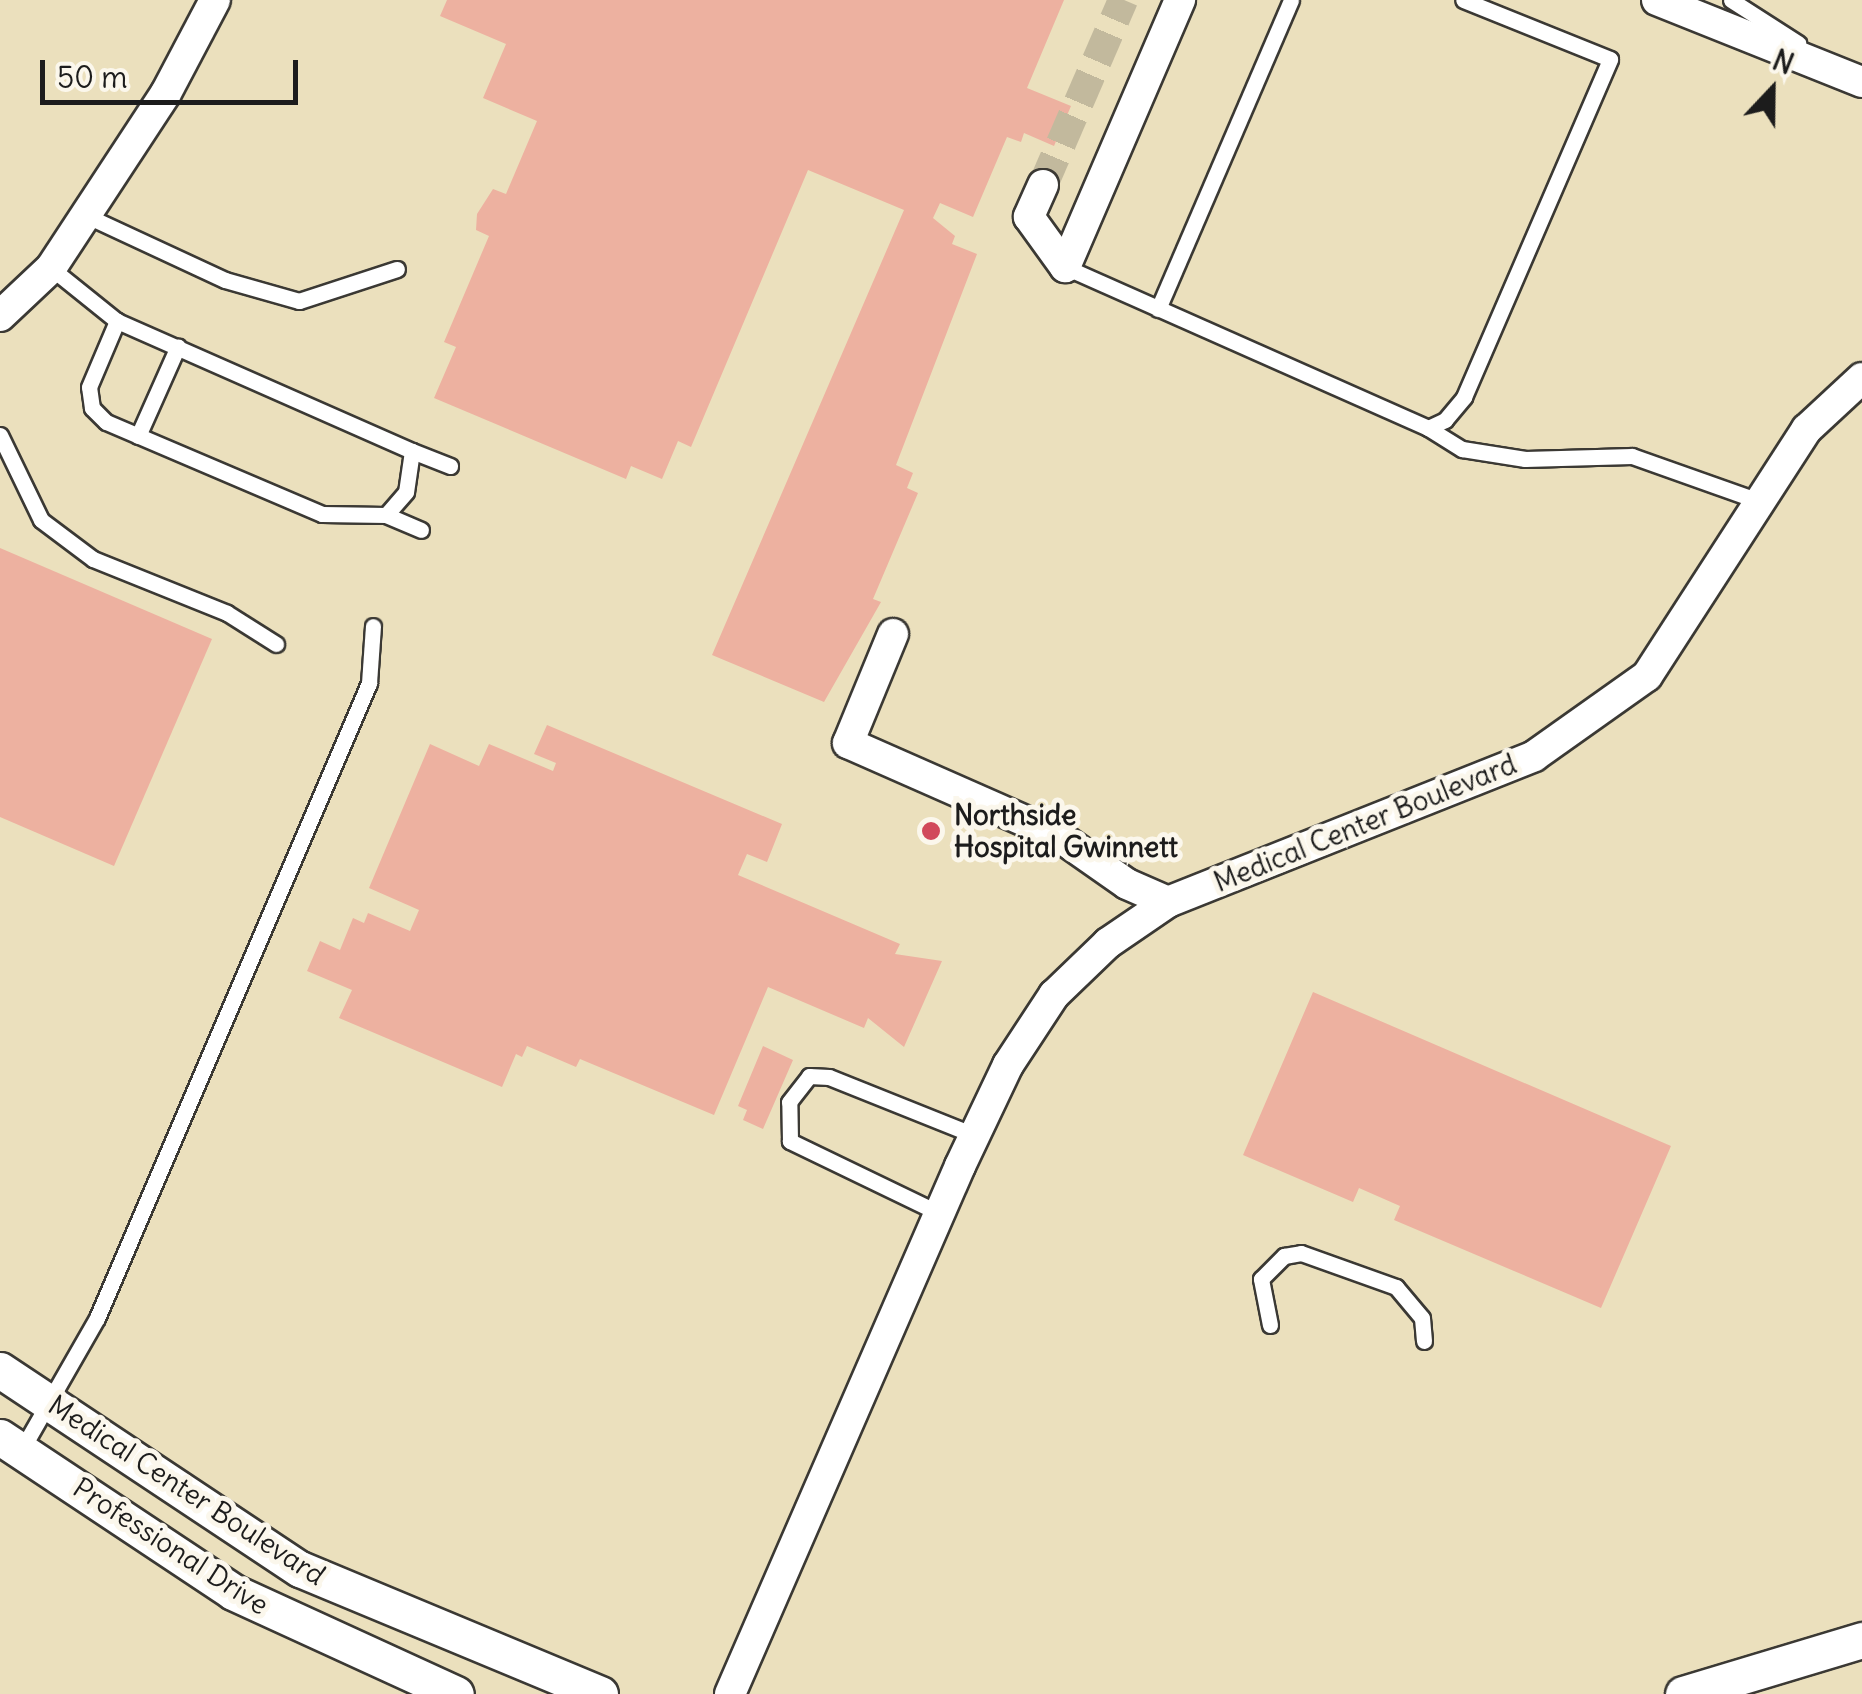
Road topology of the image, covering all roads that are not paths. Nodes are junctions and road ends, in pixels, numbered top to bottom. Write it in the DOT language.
graph roads {
  1 [pos="215,0"];
  2 [pos="1180,0"];
  3 [pos="1290,0"];
  4 [pos="1463,0"];
  5 [pos="1512,0"];
  6 [pos="1657,0"];
  7 [pos="1731,0"];
  8 [pos="1505,17"];
  9 [pos="1862,81"];
  10 [pos="1043,186"];
  11 [pos="85,215"];
  12 [pos="1065,267"];
  13 [pos="51,268"];
  14 [pos="397,269"];
  15 [pos="1158,308"];
  16 [pos="0,316"];
  17 [pos="117,321"];
  18 [pos="178,346"];
  19 [pos="1862,378"];
  20 [pos="1428,428"];
  21 [pos="0,435"];
  22 [pos="138,436"];
  23 [pos="412,451"];
  24 [pos="450,466"];
  25 [pos="1759,501"];
  26 [pos="386,515"];
  27 [pos="420,530"];
  28 [pos="373,626"];
  29 [pos="893,634"];
  30 [pos="276,644"];
  31 [pos="1168,902"];
  32 [pos="974,1135"];
  33 [pos="941,1214"];
  34 [pos="1270,1325"];
  35 [pos="1424,1340"];
  36 [pos="0,1370"];
  37 [pos="48,1402"];
  38 [pos="11,1443"];
  39 [pos="1862,1640"];
  40 [pos="456,1694"];
  41 [pos="600,1694"];
  42 [pos="730,1694"];
  43 [pos="1684,1694"];
  1 -- 11 [label="street"];
  2 -- 12 [label="street"];
  3 -- 15 [label="lane"];
  4 -- 8 [label="lane"];
  5 -- 8 [label="lane"];
  6 -- 9 [label="street"];
  7 -- 9 [label="lane"];
  8 -- 20 [label="lane"];
  10 -- 12 [label="street"];
  11 -- 13 [label="street"];
  11 -- 14 [label="lane"];
  12 -- 15 [label="lane"];
  13 -- 16 [label="street"];
  13 -- 17 [label="lane"];
  15 -- 20 [label="lane"];
  17 -- 18 [label="lane"];
  17 -- 22 [label="lane"];
  18 -- 22 [label="lane"];
  18 -- 23 [label="lane"];
  19 -- 25 [label="street, Medical Center Boulevard"];
  20 -- 25 [label="lane"];
  21 -- 30 [label="lane"];
  22 -- 26 [label="lane"];
  23 -- 24 [label="lane"];
  23 -- 26 [label="lane"];
  25 -- 31 [label="street, Medical Center Boulevard"];
  26 -- 27 [label="lane"];
  28 -- 37 [label="lane"];
  29 -- 31 [label="street"];
  31 -- 32 [label="street, Medical Center Boulevard"];
  32 -- 33 [label="street, Medical Center Boulevard"];
  32 -- 33 [label="lane"];
  33 -- 42 [label="street, Medical Center Boulevard"];
  34 -- 35 [label="lane"];
  36 -- 37 [label="street, Medical Center Boulevard"];
  37 -- 38 [label="lane"];
  37 -- 41 [label="street, Medical Center Boulevard"];
  38 -- 40 [label="street, Professional Drive"];
  39 -- 43 [label="street"];
}
